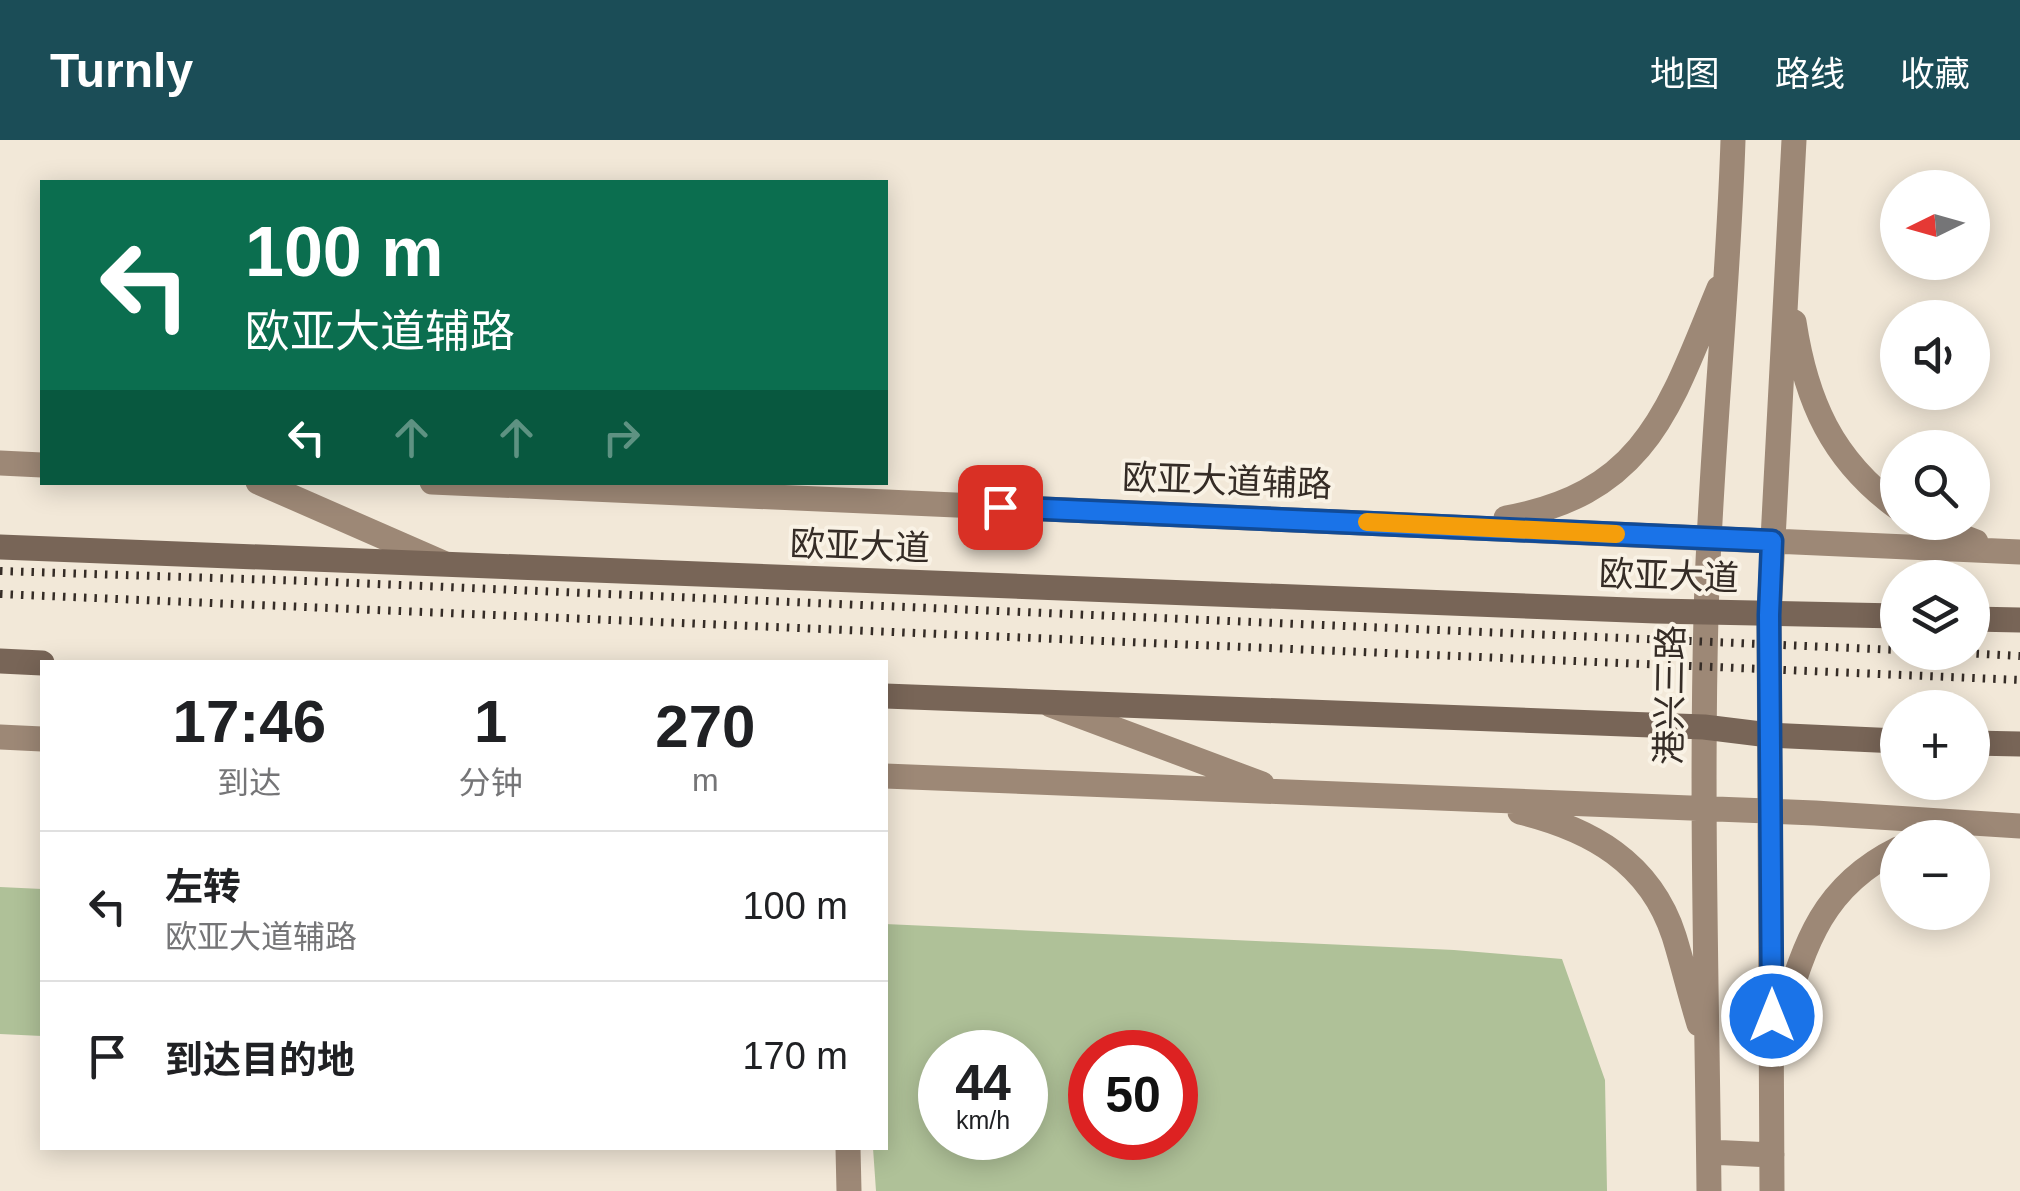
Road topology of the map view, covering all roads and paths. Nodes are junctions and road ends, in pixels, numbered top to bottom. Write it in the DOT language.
graph roads {
  1 [pos="1733,140"];
  2 [pos="1794,140"];
  3 [pos="1729,265"];
  4 [pos="1788,280"];
  5 [pos="0,464"];
  6 [pos="40,465"];
  7 [pos="265,485"];
  8 [pos="502,485"];
  9 [pos="1880,495"];
  10 [pos="1462,526"];
  11 [pos="1711,538"];
  12 [pos="1978,540"];
  13 [pos="1772,541"];
  14 [pos="0,547"];
  15 [pos="2014,552"];
  16 [pos="448,565"];
  17 [pos="1706,610"];
  18 [pos="1769,615"];
  19 [pos="1880,616"];
  20 [pos="1990,619"];
  21 [pos="2020,620"];
  22 [pos="0,662"];
  23 [pos="40,663"];
  24 [pos="888,696"];
  25 [pos="1042,702"];
  26 [pos="1704,727"];
  27 [pos="1770,735"];
  28 [pos="0,737"];
  29 [pos="40,739"];
  30 [pos="1880,739"];
  31 [pos="1990,743"];
  32 [pos="2020,744"];
  33 [pos="888,776"];
  34 [pos="1284,793"];
  35 [pos="1471,800"];
  36 [pos="1705,811"];
  37 [pos="1770,813"];
  38 [pos="2012,826"];
  39 [pos="1880,860"];
  40 [pos="1772,1050"];
  41 [pos="1708,1052"];
  42 [pos="848,1150"];
  43 [pos="1708,1152"];
  44 [pos="1772,1154"];
  45 [pos="849,1191"];
  46 [pos="1709,1191"];
  47 [pos="1772,1191"];
  1 -- 3 [label="street, 港兴三路"];
  2 -- 4 [label="street"];
  3 -- 10 [label="street"];
  3 -- 11 [label="street, 港兴三路"];
  4 -- 9 [label="street"];
  4 -- 13 [label="street"];
  5 -- 6 [label="street"];
  7 -- 16 [label="street"];
  8 -- 10 [label="street, 欧亚大道辅路"];
  10 -- 11 [label="street, 欧亚大道辅路"];
  11 -- 13 [label="street, 欧亚大道辅路"];
  11 -- 17 [label="street, 港兴三路"];
  12 -- 15 [label="street"];
  13 -- 15 [label="street, 欧亚大道辅路"];
  13 -- 18 [label="street"];
  14 -- 16 [label="main road, 欧亚大道"];
  16 -- 17 [label="main road, 欧亚大道"];
  17 -- 18 [label="main road, 欧亚大道"];
  17 -- 26 [label="street, 港兴三路"];
  18 -- 19 [label="main road, 欧亚大道"];
  18 -- 27 [label="street"];
  20 -- 21 [label="main road"];
  22 -- 23 [label="main road"];
  24 -- 25 [label="main road"];
  25 -- 26 [label="main road"];
  25 -- 34 [label="street"];
  26 -- 27 [label="main road"];
  26 -- 36 [label="street, 港兴三路"];
  27 -- 30 [label="main road"];
  27 -- 37 [label="street"];
  28 -- 29 [label="street"];
  31 -- 32 [label="main road"];
  33 -- 34 [label="street"];
  34 -- 35 [label="street"];
  35 -- 36 [label="street"];
  35 -- 41 [label="street"];
  36 -- 37 [label="street"];
  36 -- 41 [label="street, 港兴三路"];
  37 -- 38 [label="street"];
  37 -- 40 [label="street"];
  39 -- 40 [label="street"];
  40 -- 44 [label="street"];
  41 -- 43 [label="street, 港兴三路"];
  42 -- 45 [label="street"];
  43 -- 44 [label="street"];
  43 -- 46 [label="street, 港兴三路"];
  44 -- 47 [label="street"];
}
